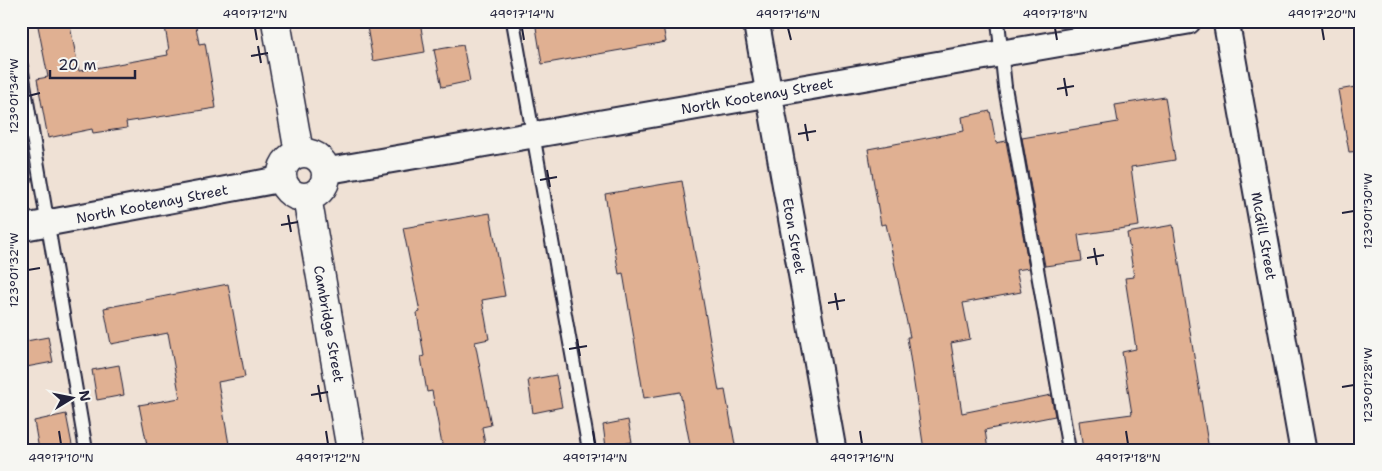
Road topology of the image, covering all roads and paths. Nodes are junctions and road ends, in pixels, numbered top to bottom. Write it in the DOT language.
graph roads {
  1 [pos="276,21"];
  2 [pos="513,21"];
  3 [pos="756,21"];
  4 [pos="998,21"];
  5 [pos="1188,21"];
  6 [pos="1226,21"];
  7 [pos="1001,53"];
  8 [pos="21,66"];
  9 [pos="770,94"];
  10 [pos="532,136"];
  11 [pos="299,153"];
  12 [pos="326,172"];
  13 [pos="282,179"];
  14 [pos="307,197"];
  15 [pos="48,223"];
  16 [pos="21,228"];
  17 [pos="86,450"];
  18 [pos="351,450"];
  19 [pos="589,450"];
  20 [pos="832,450"];
  21 [pos="1069,450"];
  22 [pos="1303,450"];
  1 -- 11 [label="street"];
  2 -- 10 [label="lane"];
  3 -- 9 [label="street, Eton Street"];
  4 -- 7 [label="lane"];
  5 -- 7 [label="street, North Kootenay Street"];
  6 -- 22 [label="street, McGill Street"];
  7 -- 9 [label="street, North Kootenay Street"];
  7 -- 21 [label="lane"];
  8 -- 15 [label="lane"];
  9 -- 10 [label="street, North Kootenay Street"];
  9 -- 20 [label="street, Eton Street"];
  10 -- 12 [label="street, North Kootenay Street"];
  10 -- 19 [label="lane"];
  11 -- 12 [label="street"];
  11 -- 13 [label="street"];
  12 -- 14 [label="street"];
  13 -- 14 [label="street"];
  13 -- 15 [label="street, North Kootenay Street"];
  14 -- 18 [label="street, Cambridge Street"];
  15 -- 16 [label="street, North Kootenay Street"];
  15 -- 17 [label="lane"];
}
